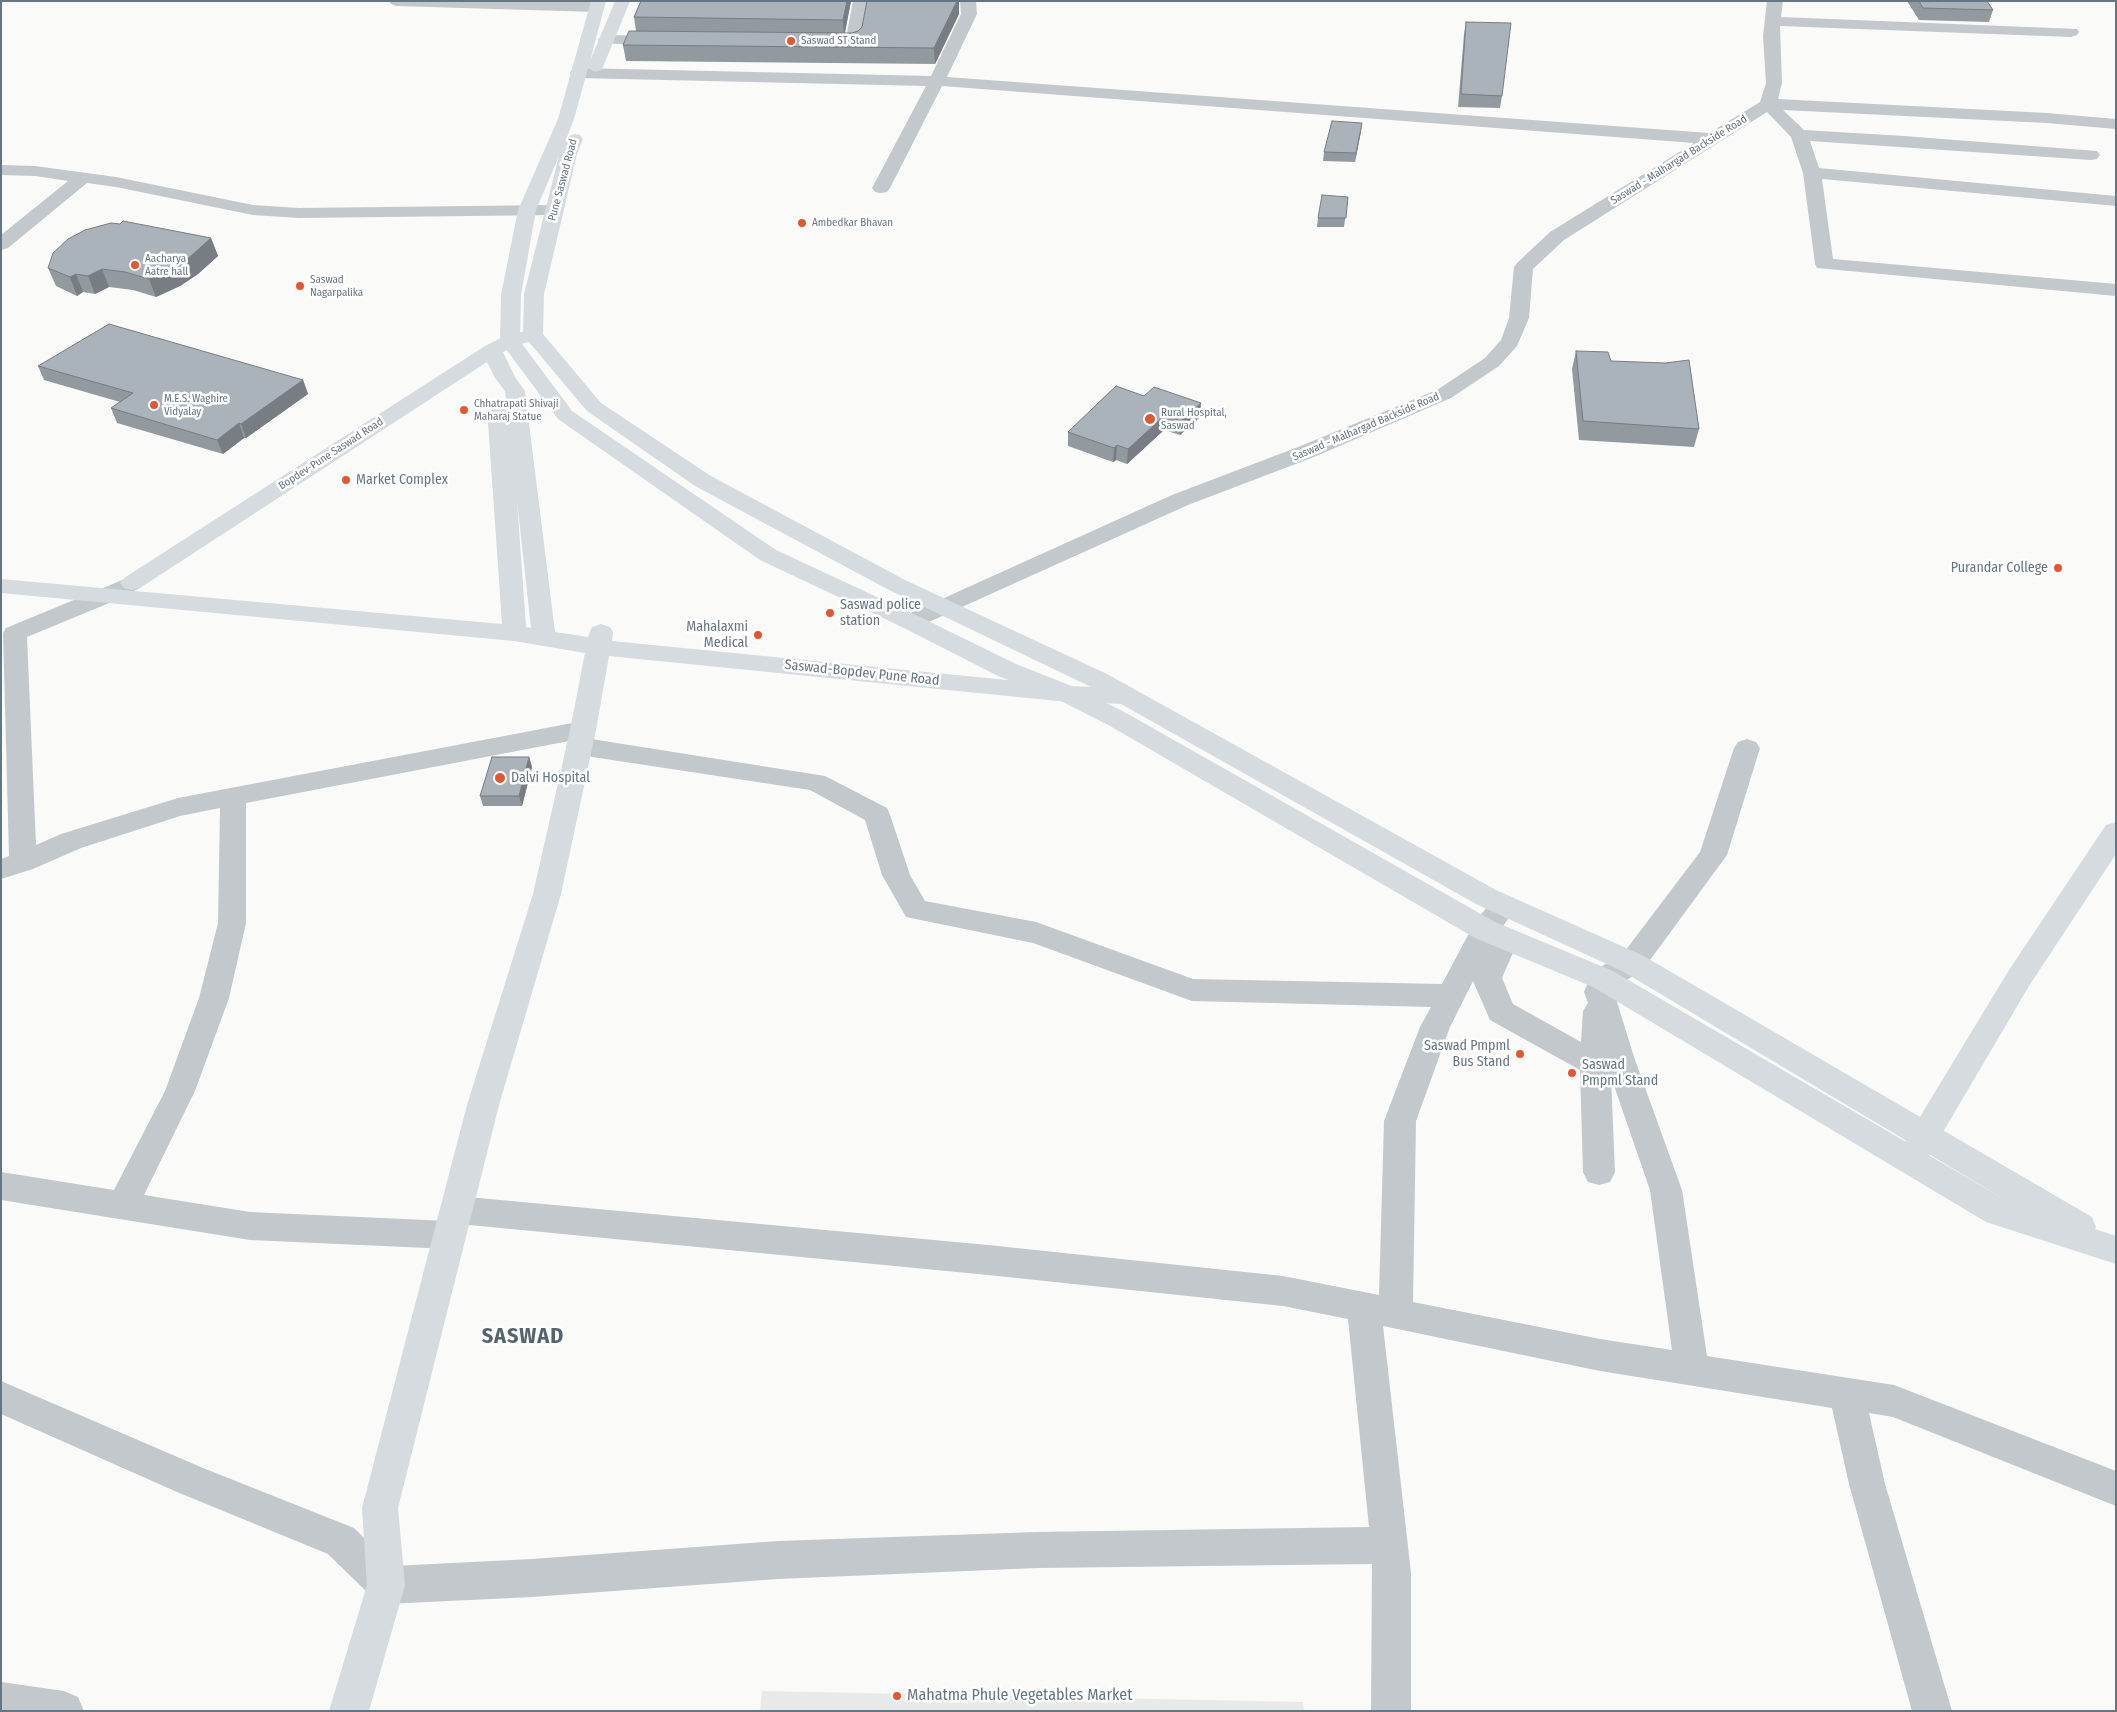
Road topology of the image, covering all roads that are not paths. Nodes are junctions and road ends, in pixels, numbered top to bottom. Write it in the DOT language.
graph roads {
  1 [pos="396,1"];
  2 [pos="623,1"];
  3 [pos="861,1"];
  4 [pos="968,1"];
  5 [pos="598,4"];
  6 [pos="1774,11"];
  7 [pos="2071,32"];
  8 [pos="606,40"];
  9 [pos="675,41"];
  10 [pos="814,43"];
  11 [pos="586,73"];
  12 [pos="938,81"];
  13 [pos="1768,104"];
  14 [pos="2116,124"];
  15 [pos="1799,135"];
  16 [pos="1714,139"];
  17 [pos="2090,155"];
  18 [pos="1,170"];
  19 [pos="1812,173"];
  20 [pos="1,180"];
  21 [pos="77,182"];
  22 [pos="881,188"];
  23 [pos="2116,201"];
  24 [pos="526,214"];
  25 [pos="554,214"];
  26 [pos="1,244"];
  27 [pos="2116,290"];
  28 [pos="512,342"];
  29 [pos="510,431"];
  30 [pos="1,569"];
  31 [pos="132,583"];
  32 [pos="1,586"];
  33 [pos="106,596"];
  34 [pos="944,607"];
  35 [pos="911,622"];
  36 [pos="515,625"];
  37 [pos="544,630"];
  38 [pos="8,634"];
  39 [pos="599,639"];
  40 [pos="1007,670"];
  41 [pos="1098,680"];
  42 [pos="1068,694"];
  43 [pos="1126,696"];
  44 [pos="581,738"];
  45 [pos="1747,748"];
  46 [pos="233,797"];
  47 [pos="2116,832"];
  48 [pos="12,866"];
  49 [pos="1504,905"];
  50 [pos="1495,934"];
  51 [pos="1632,963"];
  52 [pos="1601,985"];
  53 [pos="1451,996"];
  54 [pos="1595,1064"];
  55 [pos="1918,1148"];
  56 [pos="1599,1172"];
  57 [pos="1,1186"];
  58 [pos="123,1205"];
  59 [pos="453,1222"];
  60 [pos="2116,1249"];
  61 [pos="1380,1311"];
  62 [pos="1692,1369"];
  63 [pos="1847,1393"];
  64 [pos="1,1397"];
  65 [pos="2116,1489"];
  66 [pos="1389,1545"];
  67 [pos="386,1585"];
  68 [pos="1,1702"];
  69 [pos="64,1711"];
  70 [pos="349,1711"];
  71 [pos="1390,1711"];
  72 [pos="1932,1711"];
  1 -- 5 [label="street"];
  2 -- 8 [label="main road, Pune Saswad Road"];
  3 -- 10 [label="street"];
  4 -- 12 [label="street"];
  5 -- 11 [label="main road"];
  6 -- 7 [label="street"];
  6 -- 13 [label="street"];
  8 -- 9 [label="street"];
  8 -- 11 [label="main road, Pune Saswad Road"];
  11 -- 12 [label="street"];
  11 -- 24 [label="main road"];
  11 -- 25 [label="main road, Pune Saswad Road"];
  12 -- 16 [label="street"];
  12 -- 22 [label="street"];
  13 -- 14 [label="street"];
  13 -- 15 [label="street"];
  13 -- 16 [label="street, Saswad - Malhargad Backside Road"];
  15 -- 17 [label="street"];
  15 -- 19 [label="street"];
  16 -- 34 [label="street, Saswad - Malhargad Backside Road"];
  18 -- 21 [label="street"];
  19 -- 23 [label="street"];
  19 -- 27 [label="street"];
  20 -- 21 [label="street"];
  21 -- 24 [label="street"];
  21 -- 26 [label="street"];
  24 -- 25 [label="street"];
  24 -- 28 [label="main road"];
  25 -- 28 [label="main road, Pune Saswad Road"];
  28 -- 29 [label="main road"];
  28 -- 31 [label="main road, Bopdev-Pune Saswad Road"];
  28 -- 34 [label="main road"];
  28 -- 35 [label="main road"];
  29 -- 36 [label="main road"];
  29 -- 37 [label="main road"];
  30 -- 31 [label="main road"];
  31 -- 33 [label="street"];
  31 -- 36 [label="main road"];
  32 -- 33 [label="main road"];
  33 -- 36 [label="main road"];
  33 -- 38 [label="street"];
  34 -- 35 [label="street, Saswad - Malhargad Backside Road"];
  34 -- 41 [label="main road"];
  35 -- 40 [label="main road"];
  36 -- 37 [label="main road"];
  37 -- 39 [label="main road"];
  38 -- 48 [label="street"];
  39 -- 40 [label="main road, Saswad-Bopdev Pune Road"];
  39 -- 42 [label="main road, Saswad-Bopdev Pune Road"];
  39 -- 44 [label="main road"];
  40 -- 41 [label="main road, Saswad-Bopdev Pune Road"];
  40 -- 42 [label="main road"];
  41 -- 43 [label="main road"];
  42 -- 43 [label="main road, Saswad-Bopdev Pune Road"];
  42 -- 50 [label="main road"];
  43 -- 49 [label="main road"];
  44 -- 46 [label="street"];
  44 -- 53 [label="street"];
  44 -- 59 [label="main road"];
  45 -- 51 [label="street"];
  46 -- 48 [label="street"];
  46 -- 58 [label="street"];
  47 -- 55 [label="main road"];
  49 -- 50 [label="street"];
  49 -- 51 [label="main road"];
  50 -- 52 [label="main road"];
  50 -- 53 [label="street"];
  50 -- 54 [label="street"];
  51 -- 52 [label="street"];
  51 -- 55 [label="main road"];
  52 -- 54 [label="street"];
  52 -- 55 [label="main road"];
  52 -- 62 [label="street"];
  53 -- 61 [label="street"];
  54 -- 56 [label="street"];
  55 -- 60 [label="main road"];
  57 -- 58 [label="street"];
  58 -- 59 [label="street"];
  59 -- 61 [label="street"];
  59 -- 67 [label="main road"];
  61 -- 62 [label="street"];
  61 -- 66 [label="street"];
  62 -- 63 [label="street"];
  63 -- 65 [label="street"];
  63 -- 72 [label="street"];
  64 -- 67 [label="street"];
  66 -- 67 [label="street"];
  66 -- 71 [label="street"];
  67 -- 70 [label="main road"];
  68 -- 69 [label="street"];
}
